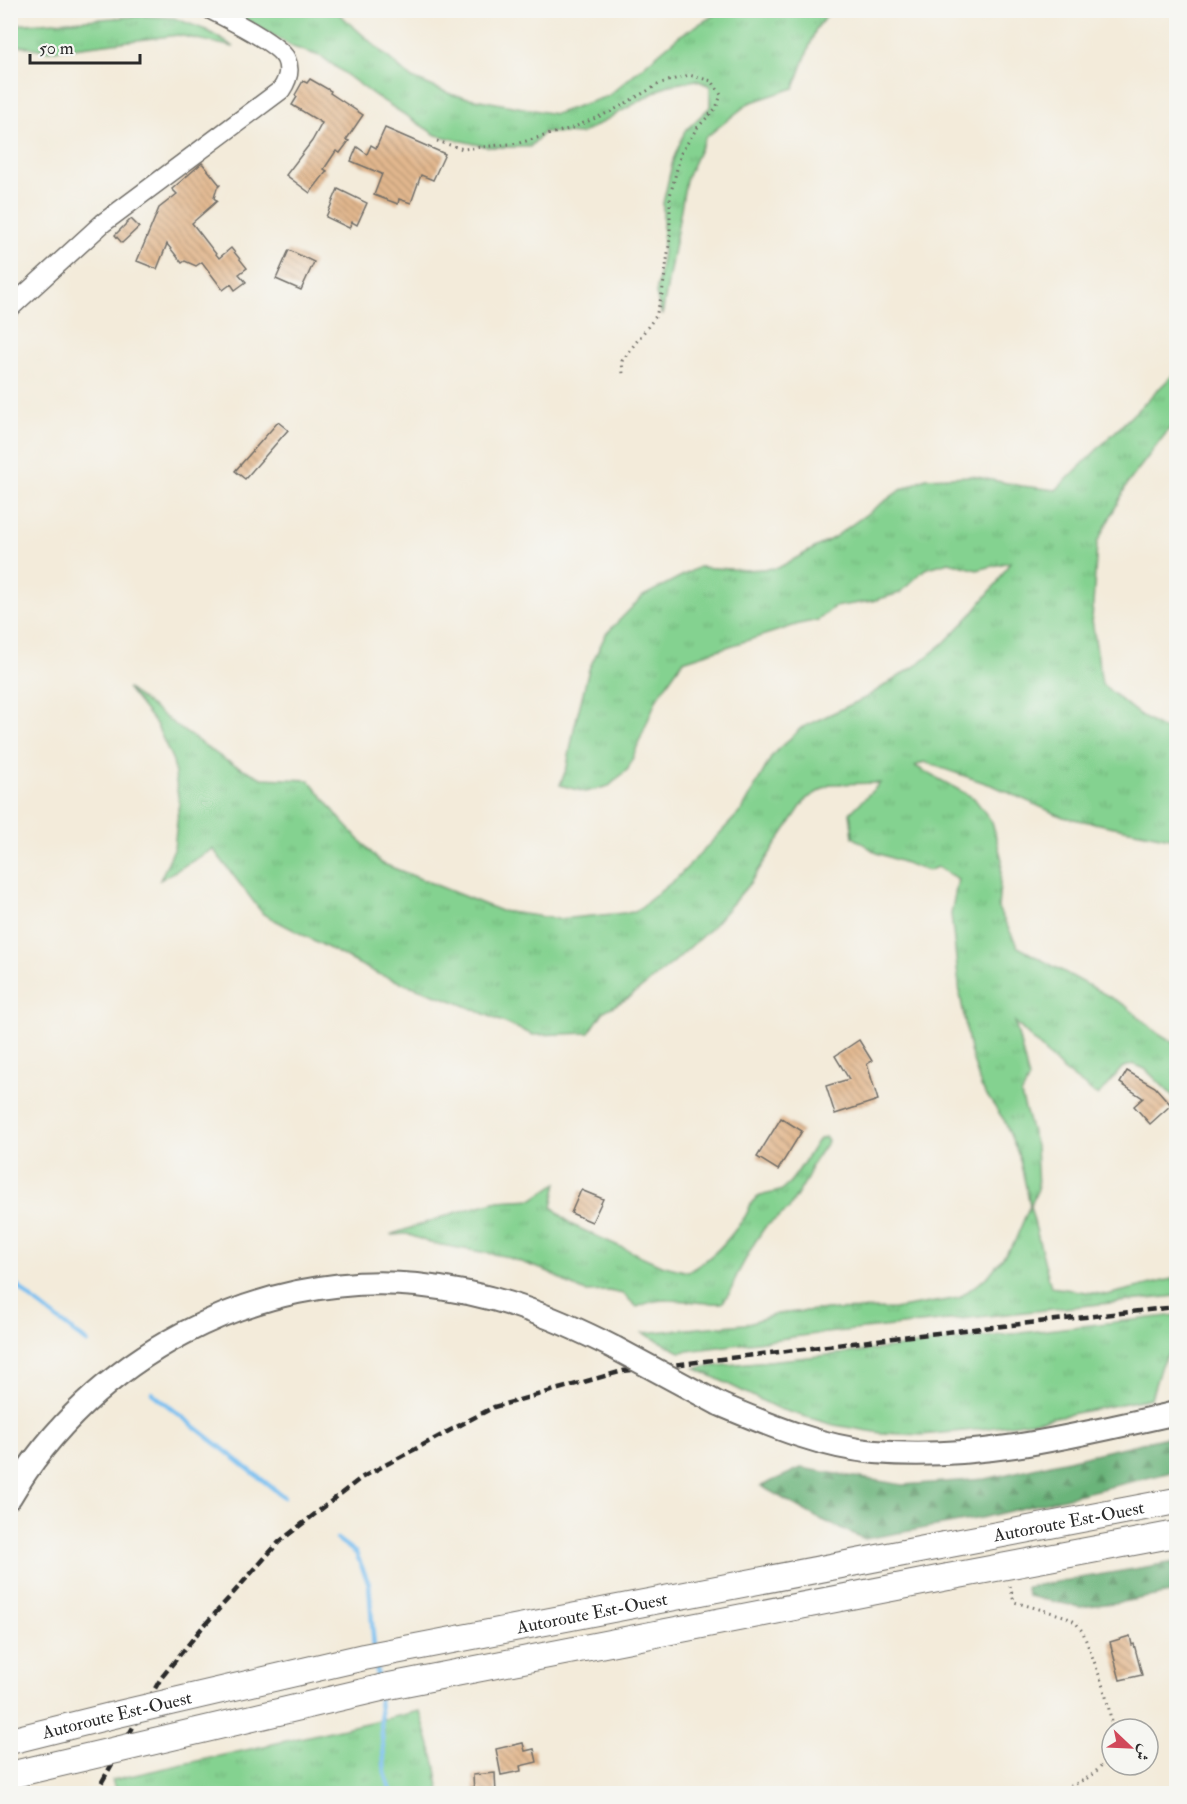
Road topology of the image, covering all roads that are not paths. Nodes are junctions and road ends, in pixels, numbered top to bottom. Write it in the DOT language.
graph roads {
  1 [pos="211,10"];
  2 [pos="10,308"];
  3 [pos="1176,1413"];
  4 [pos="10,1497"];
  5 [pos="1176,1501"];
  6 [pos="1176,1534"];
  7 [pos="10,1741"];
  8 [pos="10,1774"];
  1 -- 2 [label="street"];
  3 -- 4 [label="main road, bridge"];
  5 -- 7 [label="highway, Autoroute Est-Ouest, bridge"];
  6 -- 8 [label="highway, Autoroute Est-Ouest, bridge"];
}
